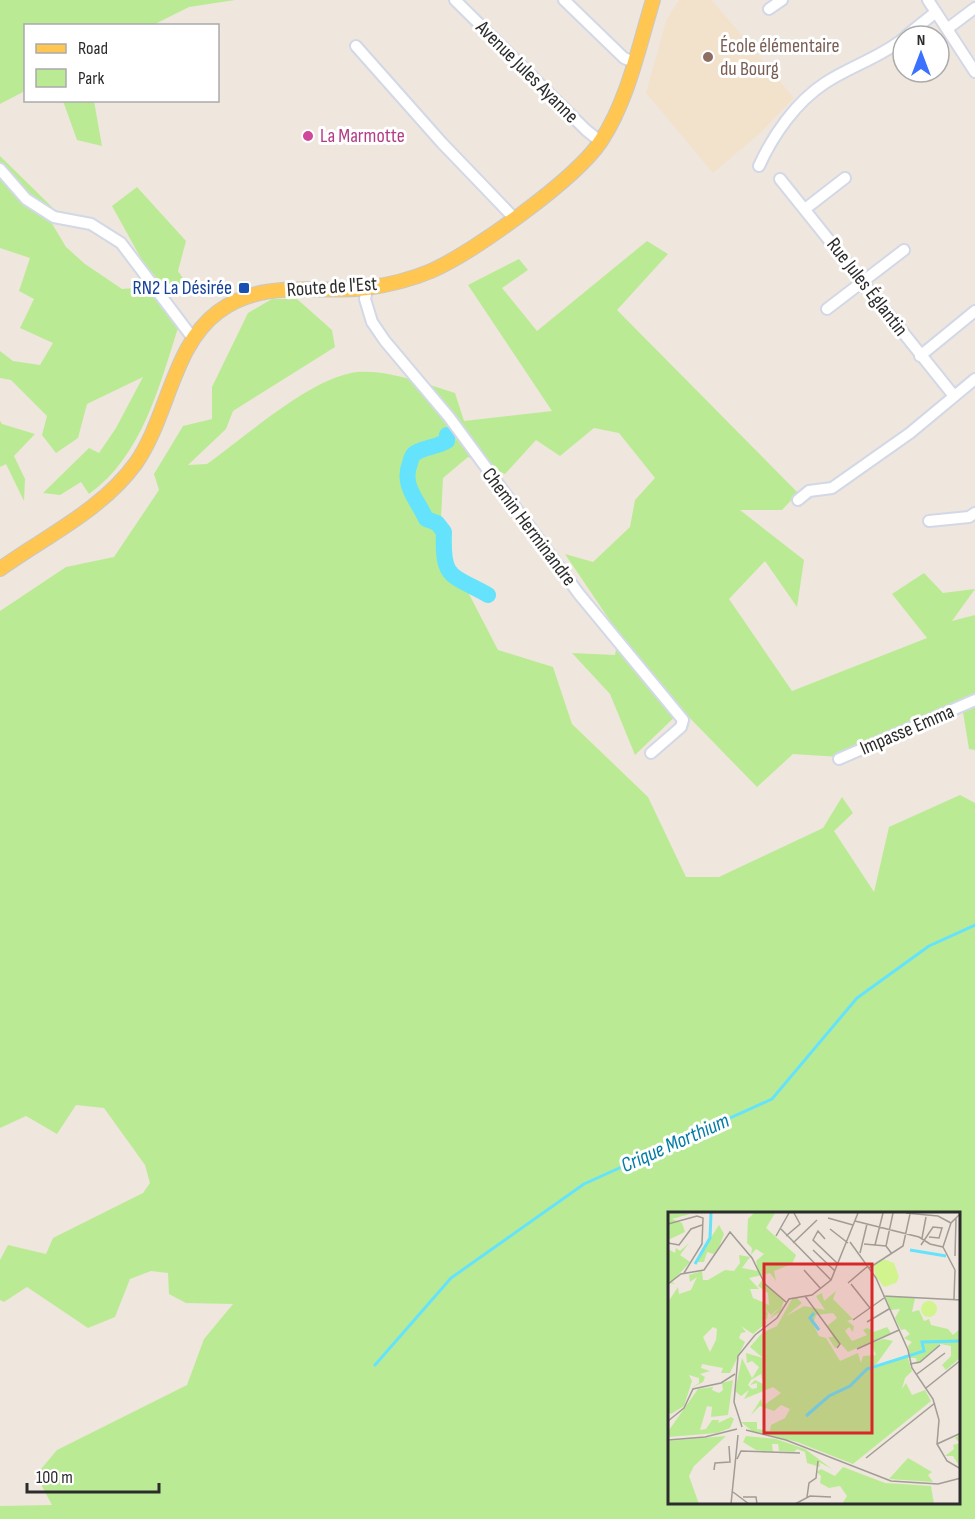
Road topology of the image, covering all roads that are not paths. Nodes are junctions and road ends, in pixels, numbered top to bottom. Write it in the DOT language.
graph roads {
  1 [pos="455,0"];
  2 [pos="564,0"];
  3 [pos="653,0"];
  4 [pos="782,0"];
  5 [pos="928,0"];
  6 [pos="975,8"];
  7 [pos="769,9"];
  8 [pos="936,12"];
  9 [pos="921,24"];
  10 [pos="944,24"];
  11 [pos="951,26"];
  12 [pos="951,35"];
  13 [pos="356,46"];
  14 [pos="891,48"];
  15 [pos="634,62"];
  16 [pos="975,72"];
  17 [pos="601,142"];
  18 [pos="759,166"];
  19 [pos="0,169"];
  20 [pos="845,178"];
  21 [pos="780,179"];
  22 [pos="805,209"];
  23 [pos="515,219"];
  24 [pos="904,250"];
  25 [pos="862,281"];
  26 [pos="367,288"];
  27 [pos="827,309"];
  28 [pos="975,311"];
  29 [pos="192,337"];
  30 [pos="920,356"];
  31 [pos="975,379"];
  32 [pos="954,396"];
  33 [pos="798,500"];
  34 [pos="975,513"];
  35 [pos="929,521"];
  36 [pos="0,569"];
  37 [pos="975,700"];
  38 [pos="651,753"];
  39 [pos="839,759"];
  1 -- 17 [label="street, Avenue Jules Ayanne"];
  2 -- 15 [label="street"];
  3 -- 15 [label="main road, Route de l'Est"];
  4 -- 7 [label="street"];
  5 -- 8 [label="street"];
  6 -- 11 [label="street"];
  8 -- 9 [label="street"];
  8 -- 10 [label="street"];
  12 -- 16 [label="street"];
  13 -- 23 [label="street"];
  14 -- 18 [label="street"];
  15 -- 17 [label="main road, Route de l'Est"];
  17 -- 23 [label="main road, Route de l'Est"];
  19 -- 29 [label="street"];
  20 -- 22 [label="street"];
  21 -- 22 [label="street, Rue Jules Églantin"];
  22 -- 25 [label="street, Rue Jules Églantin"];
  23 -- 26 [label="main road, Route de l'Est"];
  24 -- 25 [label="street"];
  25 -- 27 [label="street"];
  25 -- 30 [label="street, Rue Jules Églantin"];
  26 -- 29 [label="main road, Route de l'Est"];
  26 -- 38 [label="street, Chemin Herminandre"];
  28 -- 30 [label="street"];
  29 -- 36 [label="main road, Route de l'Est"];
  30 -- 32 [label="street, Rue Jules Églantin"];
  31 -- 32 [label="street"];
  32 -- 33 [label="street"];
  34 -- 35 [label="street"];
  37 -- 39 [label="street, Impasse Emma"];
}
